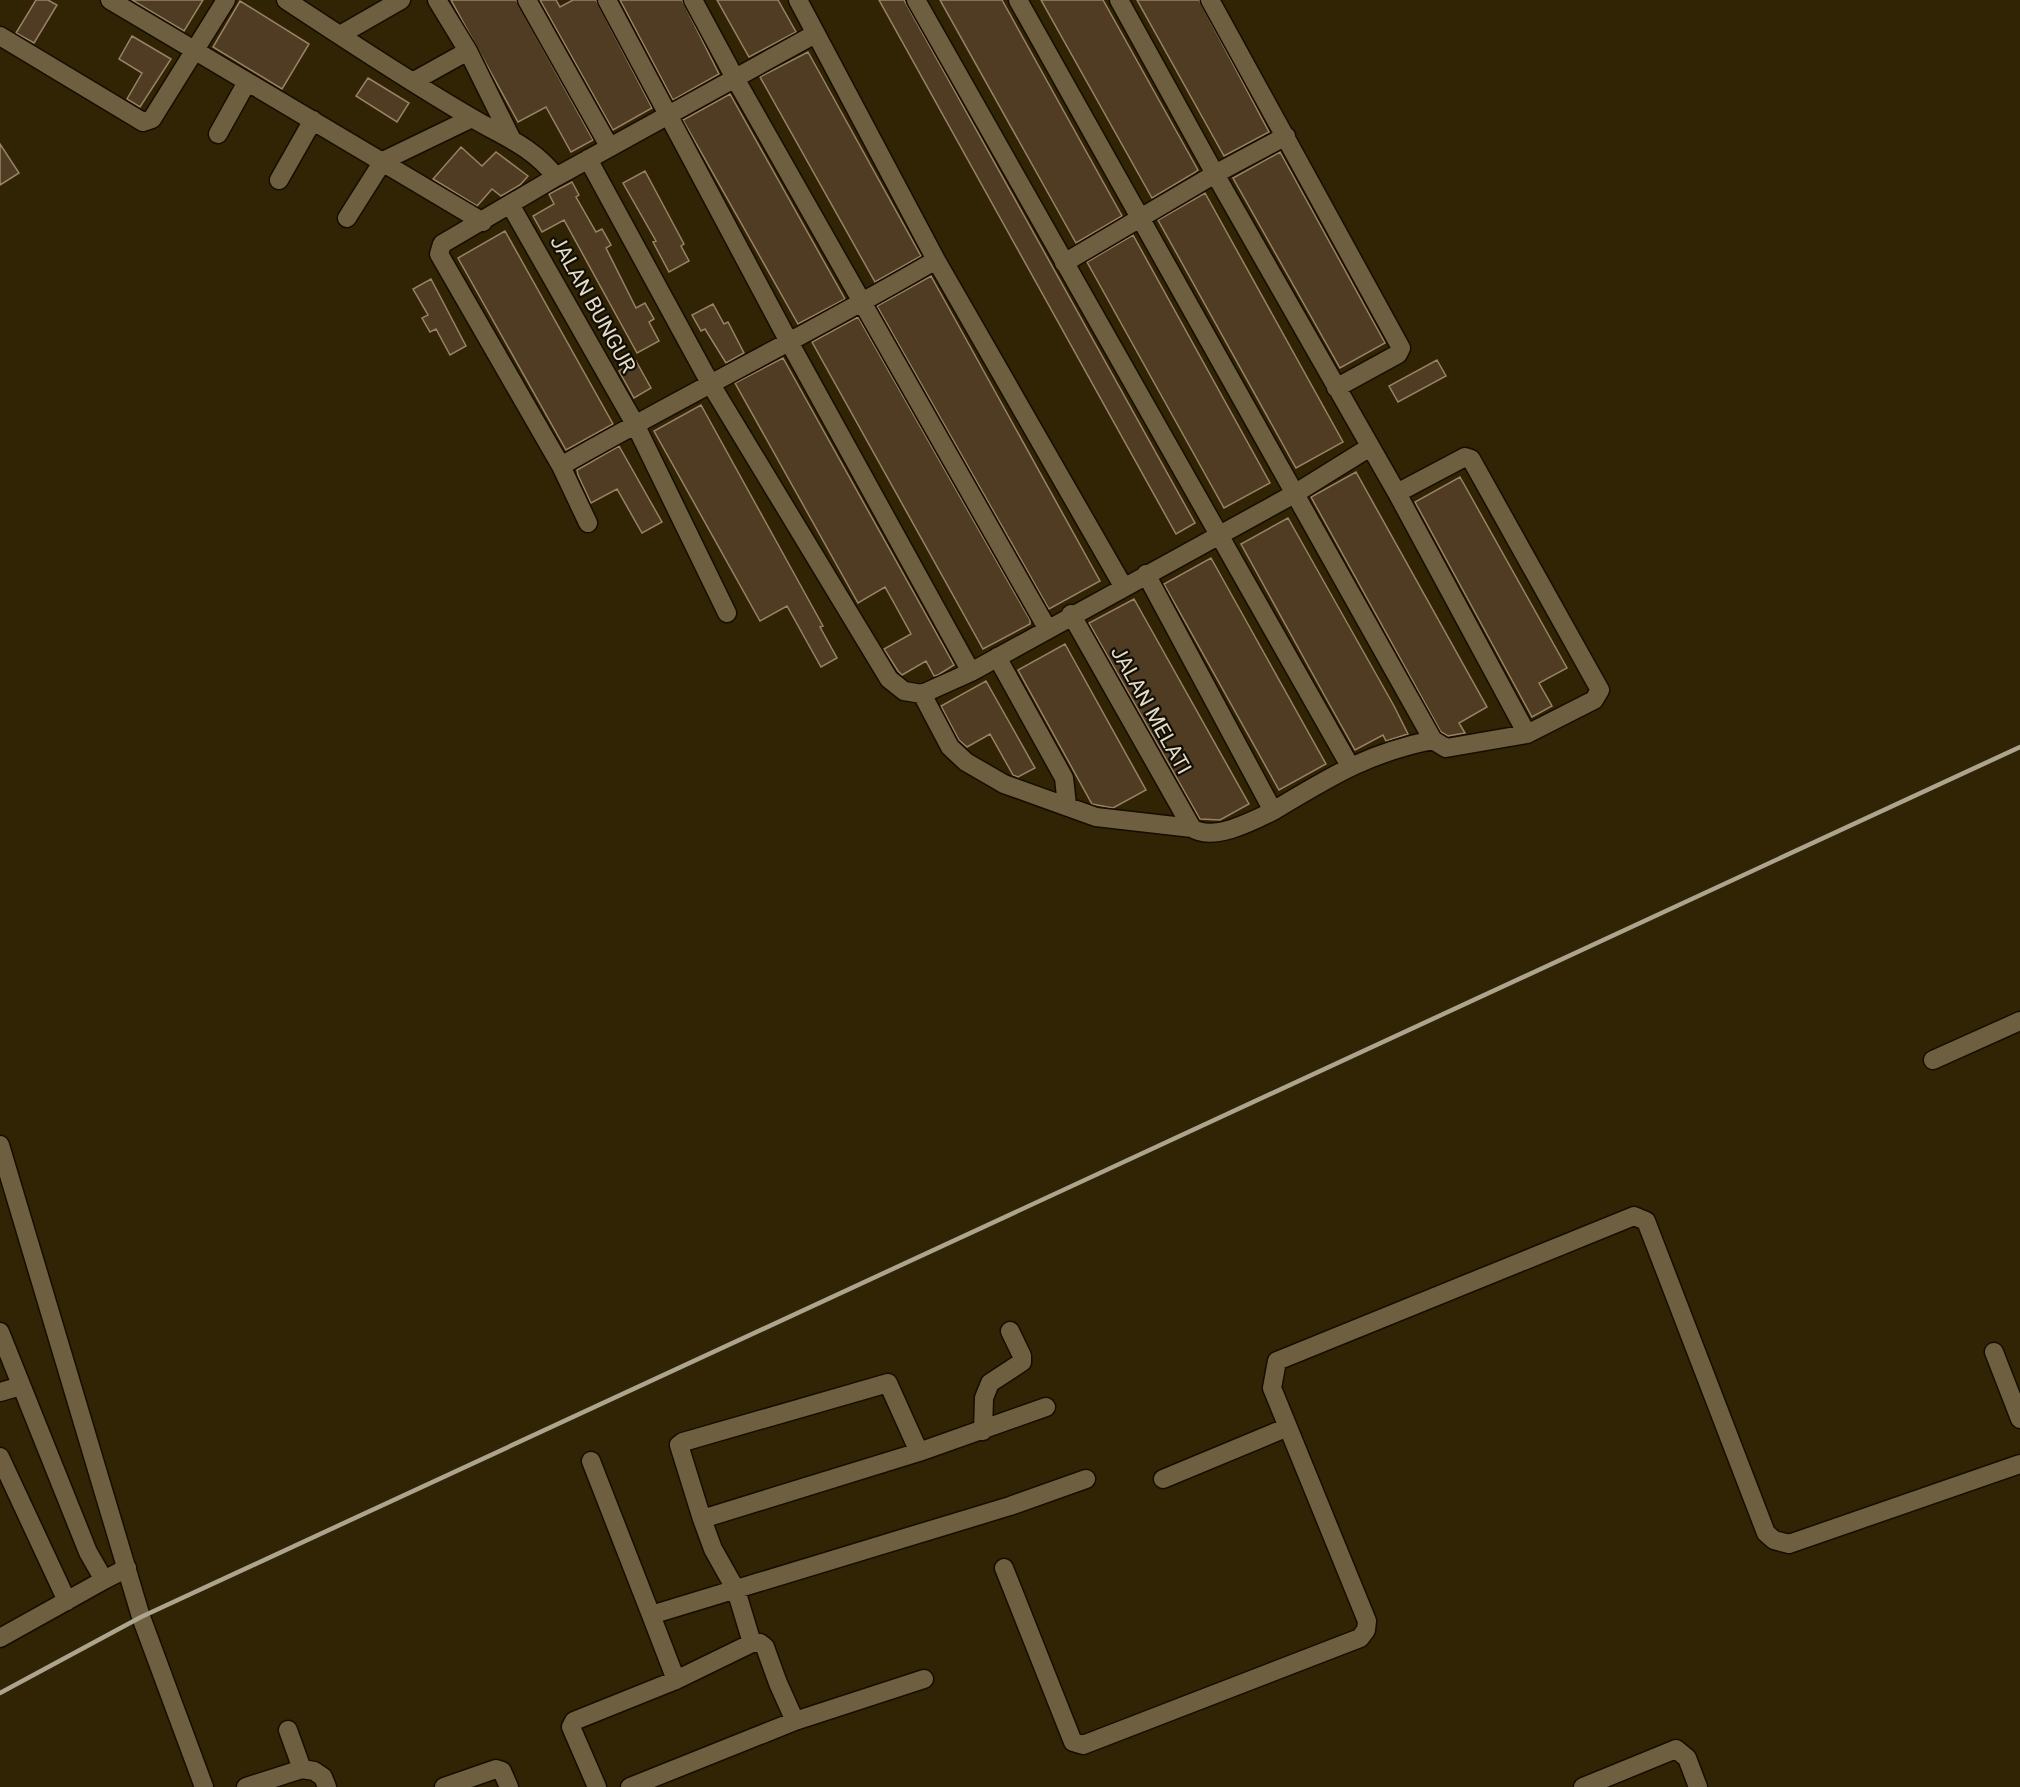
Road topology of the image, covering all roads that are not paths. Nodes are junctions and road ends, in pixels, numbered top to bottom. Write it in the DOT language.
graph roads {
  1 [pos="110,0"];
  2 [pos="226,0"];
  3 [pos="286,0"];
  4 [pos="401,0"];
  5 [pos="437,0"];
  6 [pos="527,0"];
  7 [pos="607,0"];
  8 [pos="693,0"];
  9 [pos="798,0"];
  10 [pos="916,0"];
  11 [pos="1018,0"];
  12 [pos="1119,0"];
  13 [pos="1210,0"];
  14 [pos="815,34"];
  15 [pos="339,35"];
  16 [pos="0,36"];
  17 [pos="468,51"];
  18 [pos="196,52"];
  19 [pos="736,80"];
  20 [pos="414,81"];
  21 [pos="248,82"];
  22 [pos="670,114"];
  23 [pos="472,118"];
  24 [pos="313,120"];
  25 [pos="218,134"];
  26 [pos="1286,136"];
  27 [pos="512,140"];
  28 [pos="609,146"];
  29 [pos="588,159"];
  30 [pos="383,161"];
  31 [pos="1215,174"];
  32 [pos="556,177"];
  33 [pos="279,180"];
  34 [pos="511,206"];
  35 [pos="347,218"];
  36 [pos="1140,219"];
  37 [pos="483,222"];
  38 [pos="936,260"];
  39 [pos="1064,263"];
  40 [pos="864,302"];
  41 [pos="788,340"];
  42 [pos="710,383"];
  43 [pos="1336,388"];
  44 [pos="634,424"];
  45 [pos="1370,447"];
  46 [pos="561,466"];
  47 [pos="1296,493"];
  48 [pos="1397,493"];
  49 [pos="588,523"];
  50 [pos="1220,534"];
  51 [pos="1146,574"];
  52 [pos="1124,586"];
  53 [pos="727,613"];
  54 [pos="1071,614"];
  55 [pos="1047,628"];
  56 [pos="997,657"];
  57 [pos="971,672"];
  58 [pos="922,694"];
  59 [pos="1527,734"];
  60 [pos="1433,740"];
  61 [pos="1350,765"];
  62 [pos="1067,805"];
  63 [pos="1273,811"];
  64 [pos="1192,828"];
  65 [pos="2020,1021"];
  66 [pos="1933,1060"];
  67 [pos="0,1145"];
  68 [pos="1010,1331"];
  69 [pos="0,1332"];
  70 [pos="1994,1352"];
  71 [pos="21,1386"];
  72 [pos="0,1392"];
  73 [pos="1046,1407"];
  74 [pos="2020,1419"];
  75 [pos="1288,1427"];
  76 [pos="982,1431"];
  77 [pos="919,1452"];
  78 [pos="0,1457"];
  79 [pos="591,1461"];
  80 [pos="2020,1464"];
  81 [pos="1086,1479"];
  82 [pos="1163,1479"];
  83 [pos="702,1519"];
  84 [pos="127,1568"];
  85 [pos="1004,1568"];
  86 [pos="104,1580"];
  87 [pos="736,1590"];
  88 [pos="68,1601"];
  89 [pos="651,1615"];
  90 [pos="0,1638"];
  91 [pos="752,1643"];
  92 [pos="924,1679"];
  93 [pos="676,1680"];
  94 [pos="795,1721"];
  95 [pos="288,1730"];
  96 [pos="302,1769"];
  97 [pos="204,1787"];
  98 [pos="246,1787"];
  99 [pos="327,1787"];
  100 [pos="444,1787"];
  101 [pos="509,1787"];
  102 [pos="597,1787"];
  103 [pos="630,1787"];
  104 [pos="1583,1787"];
  105 [pos="1698,1787"];
  1 -- 18 [label="street"];
  2 -- 18 [label="street"];
  3 -- 15 [label="street"];
  4 -- 15 [label="street"];
  5 -- 17 [label="street"];
  6 -- 28 [label="street"];
  7 -- 22 [label="street"];
  8 -- 19 [label="street"];
  9 -- 14 [label="street"];
  10 -- 39 [label="street"];
  11 -- 36 [label="street"];
  12 -- 31 [label="street"];
  13 -- 26 [label="street"];
  14 -- 19 [label="street"];
  14 -- 38 [label="street"];
  15 -- 20 [label="street"];
  16 -- 18 [label="street"];
  17 -- 20 [label="street"];
  17 -- 27 [label="street"];
  18 -- 21 [label="street"];
  19 -- 22 [label="street"];
  19 -- 40 [label="street"];
  20 -- 23 [label="street"];
  21 -- 24 [label="street"];
  21 -- 25 [label="street"];
  22 -- 28 [label="street"];
  22 -- 41 [label="street"];
  23 -- 27 [label="street"];
  23 -- 30 [label="street"];
  24 -- 30 [label="street"];
  24 -- 33 [label="street"];
  26 -- 31 [label="street"];
  26 -- 43 [label="street"];
  27 -- 32 [label="street"];
  28 -- 29 [label="street"];
  29 -- 32 [label="street"];
  29 -- 42 [label="street"];
  30 -- 35 [label="street"];
  30 -- 37 [label="street"];
  31 -- 36 [label="street"];
  31 -- 43 [label="street"];
  32 -- 34 [label="street"];
  34 -- 37 [label="street"];
  34 -- 44 [label="street, JALAN BUNGUR"];
  36 -- 39 [label="street"];
  36 -- 47 [label="street"];
  37 -- 46 [label="street"];
  38 -- 40 [label="street"];
  38 -- 52 [label="street"];
  39 -- 50 [label="street"];
  40 -- 41 [label="street"];
  40 -- 55 [label="street"];
  41 -- 42 [label="street"];
  41 -- 57 [label="street"];
  42 -- 44 [label="street"];
  42 -- 58 [label="street"];
  43 -- 45 [label="street"];
  44 -- 46 [label="street"];
  44 -- 53 [label="street, JALAN BUNGUR"];
  45 -- 47 [label="street"];
  45 -- 48 [label="street"];
  46 -- 49 [label="street"];
  47 -- 50 [label="street"];
  47 -- 60 [label="street"];
  48 -- 59 [label="street"];
  48 -- 59 [label="street"];
  50 -- 51 [label="street"];
  50 -- 61 [label="street"];
  51 -- 52 [label="street"];
  51 -- 63 [label="street"];
  52 -- 54 [label="street"];
  54 -- 55 [label="street"];
  54 -- 64 [label="street, JALAN MELATI"];
  55 -- 56 [label="street"];
  56 -- 57 [label="street"];
  56 -- 62 [label="street"];
  57 -- 58 [label="street"];
  58 -- 62 [label="street"];
  59 -- 60 [label="street"];
  60 -- 61 [label="street"];
  61 -- 63 [label="street"];
  62 -- 64 [label="street"];
  63 -- 64 [label="street"];
  65 -- 66 [label="street"];
  67 -- 84 [label="street"];
  68 -- 76 [label="street"];
  69 -- 71 [label="street"];
  70 -- 74 [label="street"];
  71 -- 72 [label="street"];
  71 -- 86 [label="street"];
  73 -- 76 [label="street"];
  75 -- 80 [label="street"];
  75 -- 82 [label="street"];
  75 -- 85 [label="street"];
  76 -- 77 [label="street"];
  77 -- 83 [label="street"];
  77 -- 83 [label="street"];
  78 -- 88 [label="street"];
  79 -- 89 [label="street"];
  81 -- 87 [label="street"];
  83 -- 87 [label="street"];
  84 -- 86 [label="street"];
  84 -- 97 [label="street"];
  86 -- 88 [label="street"];
  87 -- 89 [label="street"];
  87 -- 91 [label="street"];
  88 -- 90 [label="street"];
  89 -- 93 [label="street"];
  91 -- 93 [label="street"];
  91 -- 94 [label="street"];
  92 -- 94 [label="street"];
  93 -- 102 [label="street"];
  94 -- 103 [label="street"];
  95 -- 96 [label="street"];
  96 -- 98 [label="street"];
  96 -- 99 [label="street"];
  100 -- 101 [label="street"];
  104 -- 105 [label="street"];
}
